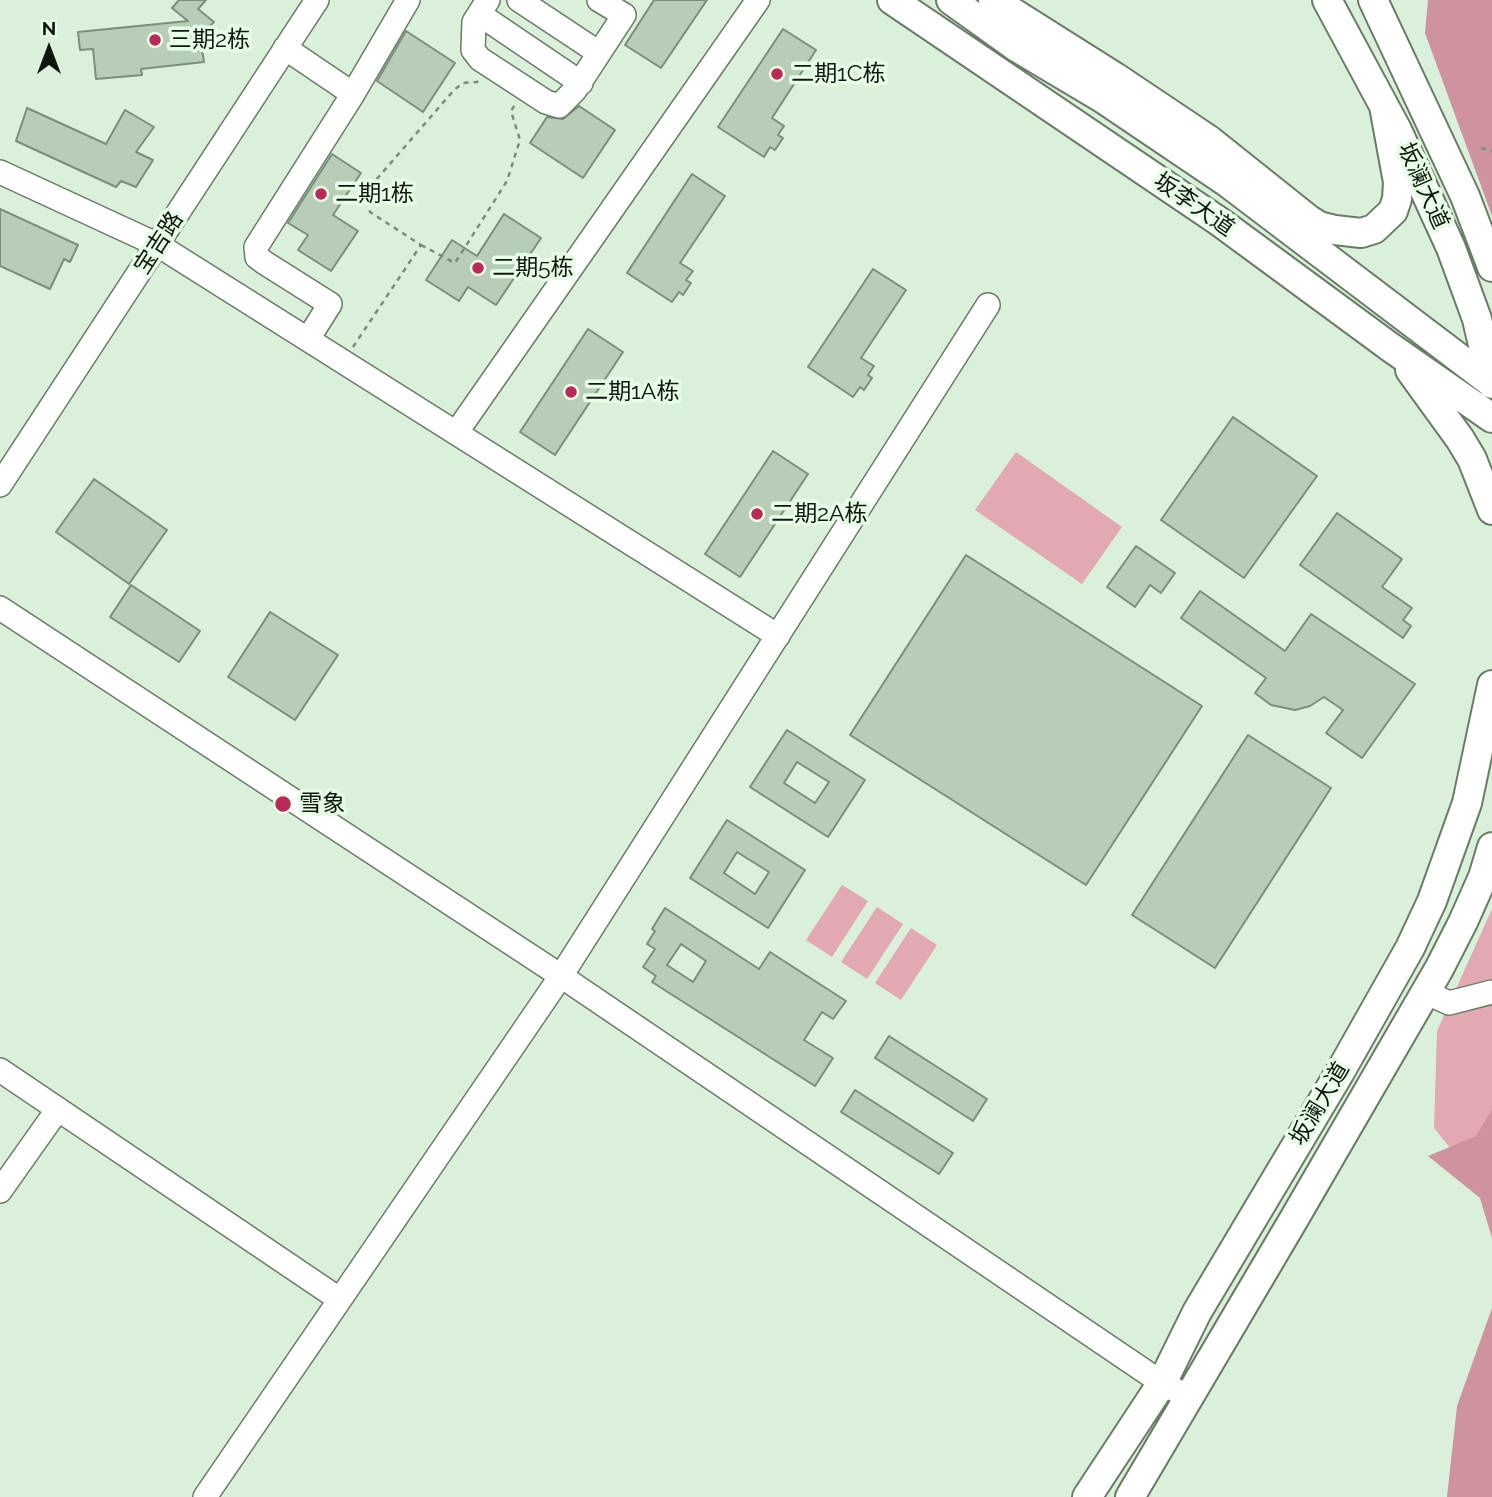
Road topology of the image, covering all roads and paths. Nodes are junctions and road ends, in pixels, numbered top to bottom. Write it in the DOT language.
graph roads {
  1 [pos="317,0"];
  2 [pos="408,0"];
  3 [pos="519,0"];
  4 [pos="599,0"];
  5 [pos="758,0"];
  6 [pos="892,0"];
  7 [pos="951,0"];
  8 [pos="993,0"];
  9 [pos="1327,0"];
  10 [pos="1373,0"];
  11 [pos="484,7"];
  12 [pos="285,48"];
  13 [pos="599,53"];
  14 [pos="492,66"];
  15 [pos="581,83"];
  16 [pos="526,89"];
  17 [pos="353,94"];
  18 [pos="1384,106"];
  19 [pos="1481,148"];
  20 [pos="1492,150"];
  21 [pos="0,172"];
  22 [pos="158,244"];
  23 [pos="421,246"];
  24 [pos="1489,257"];
  25 [pos="988,305"];
  26 [pos="308,339"];
  27 [pos="1390,347"];
  28 [pos="343,361"];
  29 [pos="1492,383"];
  30 [pos="1492,418"];
  31 [pos="456,433"];
  32 [pos="0,485"];
  33 [pos="1492,510"];
  34 [pos="0,608"];
  35 [pos="778,636"];
  36 [pos="1492,685"];
  37 [pos="1492,847"];
  38 [pos="561,976"];
  39 [pos="1425,992"];
  40 [pos="1492,992"];
  41 [pos="0,1070"];
  42 [pos="58,1109"];
  43 [pos="0,1191"];
  44 [pos="339,1299"];
  45 [pos="1162,1383"];
  46 [pos="1189,1398"];
  47 [pos="205,1497"];
  48 [pos="1087,1497"];
  49 [pos="1130,1497"];
  1 -- 12 [label="street, 宝吉路"];
  2 -- 17 [label="street"];
  3 -- 13 [label="street"];
  4 -- 13 [label="street"];
  5 -- 31 [label="street"];
  6 -- 27 [label="main road, 坂李大道"];
  7 -- 29 [label="main road, 坂李大道"];
  8 -- 18 [label="main road"];
  9 -- 18 [label="main road, 坂澜大道"];
  10 -- 24 [label="main road, 坂澜大道"];
  11 -- 14 [label="street"];
  11 -- 15 [label="street"];
  12 -- 17 [label="street"];
  12 -- 22 [label="street, 宝吉路"];
  13 -- 15 [label="street"];
  14 -- 16 [label="street"];
  14 -- 23 [label="path"];
  15 -- 16 [label="street"];
  16 -- 23 [label="path"];
  17 -- 26 [label="street"];
  18 -- 29 [label="main road, 坂澜大道"];
  19 -- 20 [label="path"];
  21 -- 22 [label="street"];
  22 -- 26 [label="street"];
  22 -- 32 [label="street, 宝吉路"];
  23 -- 28 [label="path"];
  25 -- 35 [label="street"];
  26 -- 28 [label="street"];
  27 -- 30 [label="main road, 坂李大道"];
  27 -- 33 [label="main road"];
  28 -- 31 [label="street"];
  31 -- 35 [label="street"];
  34 -- 38 [label="street"];
  35 -- 38 [label="street"];
  36 -- 45 [label="main road, 坂澜大道"];
  37 -- 39 [label="main road, 坂澜大道"];
  38 -- 44 [label="street"];
  38 -- 45 [label="street"];
  39 -- 40 [label="street"];
  39 -- 46 [label="main road, 坂澜大道"];
  41 -- 42 [label="street"];
  42 -- 43 [label="street"];
  42 -- 44 [label="street"];
  44 -- 47 [label="street"];
  45 -- 46 [label="street"];
  45 -- 48 [label="main road, 坂澜大道"];
  46 -- 49 [label="main road, 坂澜大道"];
}
